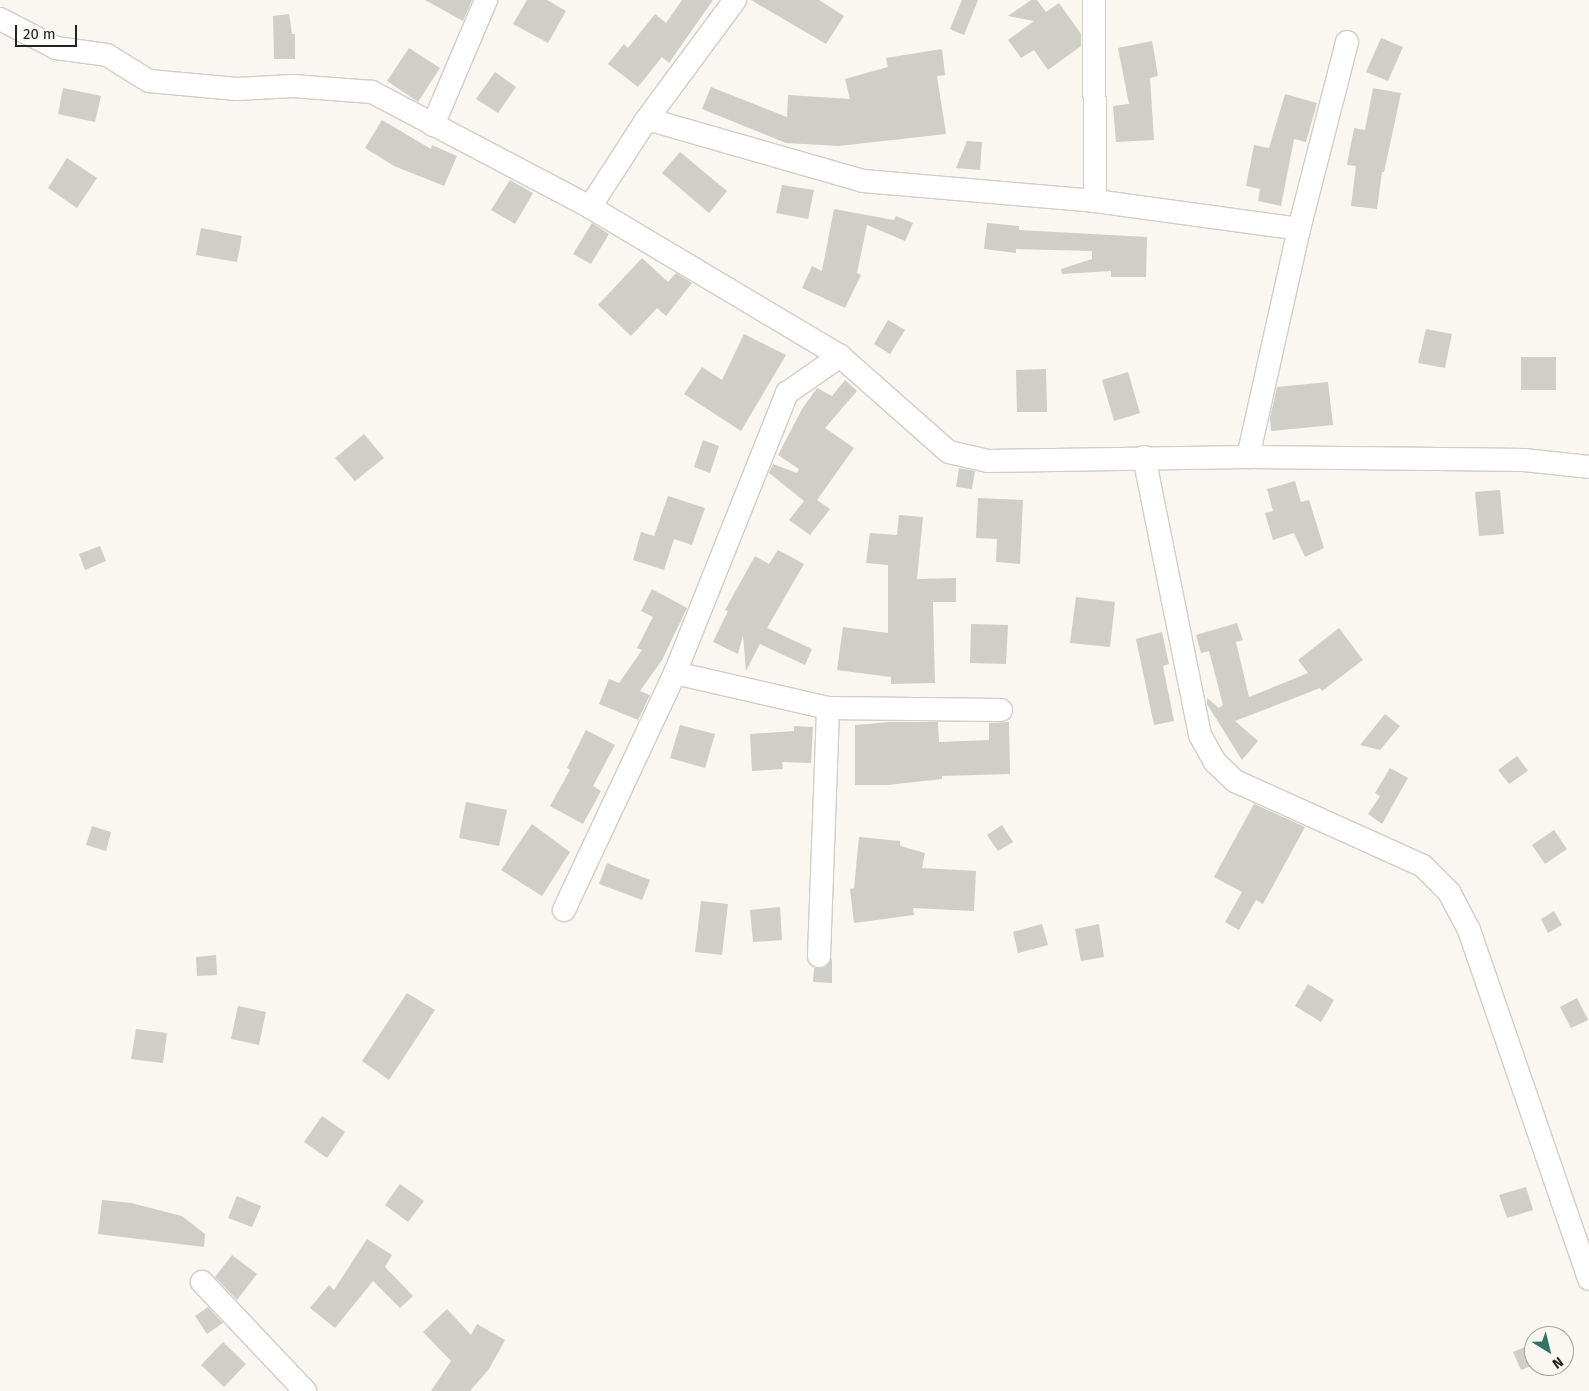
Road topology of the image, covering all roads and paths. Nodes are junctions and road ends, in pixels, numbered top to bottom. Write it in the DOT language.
graph roads {
  1 [pos="486,0"];
  2 [pos="734,0"];
  3 [pos="1094,0"];
  4 [pos="0,19"];
  5 [pos="1348,42"];
  6 [pos="647,119"];
  7 [pos="433,125"];
  8 [pos="1095,202"];
  9 [pos="590,207"];
  10 [pos="1299,229"];
  11 [pos="840,356"];
  12 [pos="1144,457"];
  13 [pos="1248,457"];
  14 [pos="1589,467"];
  15 [pos="675,673"];
  16 [pos="828,708"];
  17 [pos="1001,710"];
  18 [pos="564,910"];
  19 [pos="818,956"];
  20 [pos="1587,1269"];
  21 [pos="202,1282"];
  22 [pos="304,1391"];
  1 -- 7 [label="street"];
  2 -- 6 [label="street"];
  3 -- 8 [label="street"];
  4 -- 7 [label="street"];
  5 -- 10 [label="street"];
  6 -- 8 [label="street"];
  6 -- 9 [label="street"];
  7 -- 9 [label="street"];
  8 -- 10 [label="street"];
  9 -- 11 [label="street"];
  10 -- 13 [label="street"];
  11 -- 12 [label="street"];
  11 -- 15 [label="street"];
  12 -- 13 [label="street"];
  12 -- 20 [label="street"];
  13 -- 14 [label="street"];
  15 -- 16 [label="street"];
  15 -- 18 [label="street"];
  16 -- 17 [label="street"];
  16 -- 19 [label="street"];
  21 -- 22 [label="street"];
}
